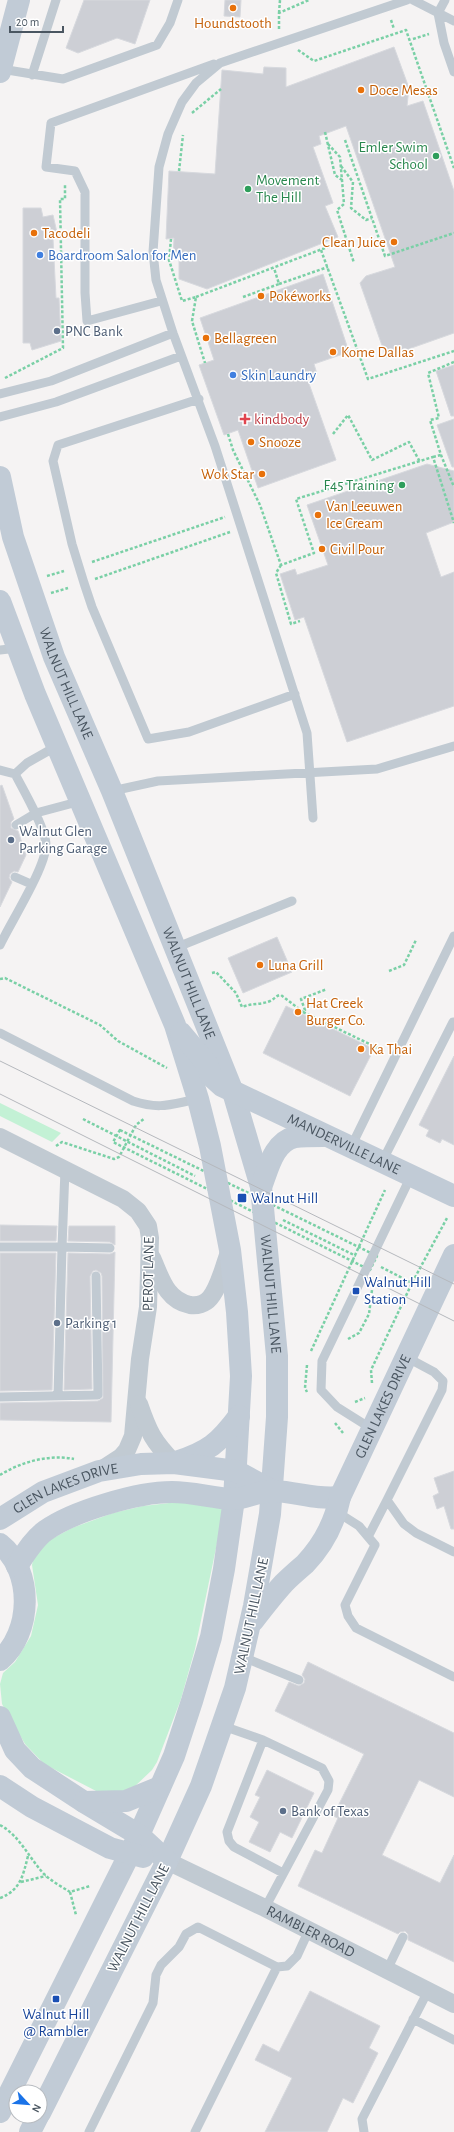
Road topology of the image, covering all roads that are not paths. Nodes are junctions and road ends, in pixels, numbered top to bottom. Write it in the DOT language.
graph roads {
  1 [pos="19,0"];
  2 [pos="56,0"];
  3 [pos="178,0"];
  4 [pos="406,0"];
  5 [pos="413,0"];
  6 [pos="445,0"];
  7 [pos="438,13"];
  8 [pos="454,21"];
  9 [pos="220,63"];
  10 [pos="0,69"];
  11 [pos="0,72"];
  12 [pos="454,72"];
  13 [pos="32,75"];
  14 [pos="161,301"];
  15 [pos="172,333"];
  16 [pos="181,356"];
  17 [pos="0,394"];
  18 [pos="199,398"];
  19 [pos="0,417"];
  20 [pos="0,476"];
  21 [pos="0,601"];
  22 [pos="9,649"];
  23 [pos="295,694"];
  24 [pos="58,745"];
  25 [pos="454,746"];
  26 [pos="0,770"];
  27 [pos="311,773"];
  28 [pos="16,774"];
  29 [pos="112,791"];
  30 [pos="81,801"];
  31 [pos="36,813"];
  32 [pos="313,818"];
  33 [pos="16,825"];
  34 [pos="15,877"];
  35 [pos="31,884"];
  36 [pos="292,901"];
  37 [pos="0,922"];
  38 [pos="9,926"];
  39 [pos="454,936"];
  40 [pos="0,946"];
  41 [pos="176,948"];
  42 [pos="454,1022"];
  43 [pos="175,1025"];
  44 [pos="0,1033"];
  45 [pos="233,1092"];
  46 [pos="198,1099"];
  47 [pos="326,1136"];
  48 [pos="0,1137"];
  49 [pos="351,1147"];
  50 [pos="382,1162"];
  51 [pos="65,1170"];
  52 [pos="411,1176"];
  53 [pos="261,1187"];
  54 [pos="454,1196"];
  55 [pos="0,1247"];
  56 [pos="62,1247"];
  57 [pos="110,1248"];
  58 [pos="230,1250"];
  59 [pos="150,1253"];
  60 [pos="454,1255"];
  61 [pos="96,1276"];
  62 [pos="406,1357"];
  63 [pos="58,1396"];
  64 [pos="0,1397"];
  65 [pos="137,1400"];
  66 [pos="239,1416"];
  67 [pos="372,1429"];
  68 [pos="174,1462"];
  69 [pos="91,1466"];
  70 [pos="236,1471"];
  71 [pos="273,1491"];
  72 [pos="234,1499"];
  73 [pos="387,1500"];
  74 [pos="339,1504"];
  75 [pos="0,1519"];
  76 [pos="368,1535"];
  77 [pos="0,1544"];
  78 [pos="454,1552"];
  79 [pos="17,1566"];
  80 [pos="251,1623"];
  81 [pos="243,1657"];
  82 [pos="0,1660"];
  83 [pos="454,1677"];
  84 [pos="299,1680"];
  85 [pos="0,1717"];
  86 [pos="222,1726"];
  87 [pos="262,1740"];
  88 [pos="0,1786"];
  89 [pos="160,1787"];
  90 [pos="84,1802"];
  91 [pos="139,1835"];
  92 [pos="129,1855"];
  93 [pos="167,1861"];
  94 [pos="283,1873"];
  95 [pos="265,1908"];
  96 [pos="309,1930"];
  97 [pos="403,1937"];
  98 [pos="277,1967"];
  99 [pos="387,1970"];
  100 [pos="428,1991"];
  101 [pos="454,2004"];
  102 [pos="413,2019"];
  103 [pos="454,2040"];
  104 [pos="48,2096"];
  105 [pos="0,2112"];
  106 [pos="89,2132"];
  107 [pos="195,2132"];
  108 [pos="364,2132"];
  1 -- 10 [label="main road"];
  2 -- 13 [label="lane"];
  3 -- 13 [label="lane"];
  4 -- 9 [label="lane"];
  5 -- 7 [label="lane"];
  6 -- 7 [label="lane"];
  7 -- 8 [label="lane"];
  7 -- 12 [label="lane"];
  9 -- 14 [label="lane"];
  9 -- 14 [label="lane"];
  10 -- 11 [label="main road"];
  10 -- 13 [label="lane"];
  14 -- 15 [label="lane"];
  15 -- 16 [label="lane"];
  15 -- 17 [label="lane"];
  16 -- 18 [label="lane"];
  16 -- 19 [label="lane"];
  18 -- 23 [label="lane"];
  18 -- 23 [label="lane"];
  20 -- 29 [label="main road, WALNUT HILL LANE"];
  21 -- 22 [label="main road, WALNUT HILL LANE"];
  22 -- 24 [label="main road, WALNUT HILL LANE"];
  23 -- 27 [label="lane"];
  24 -- 28 [label="lane"];
  24 -- 30 [label="main road, WALNUT HILL LANE"];
  25 -- 27 [label="lane"];
  26 -- 28 [label="lane"];
  27 -- 29 [label="lane"];
  27 -- 32 [label="lane"];
  28 -- 31 [label="lane"];
  29 -- 30 [label="main road"];
  29 -- 41 [label="main road, WALNUT HILL LANE"];
  30 -- 31 [label="lane"];
  30 -- 43 [label="main road, WALNUT HILL LANE"];
  31 -- 33 [label="lane"];
  31 -- 35 [label="lane"];
  34 -- 35 [label="lane"];
  35 -- 38 [label="lane"];
  36 -- 41 [label="lane"];
  37 -- 38 [label="lane"];
  38 -- 40 [label="lane"];
  39 -- 49 [label="lane"];
  41 -- 45 [label="main road, WALNUT HILL LANE"];
  42 -- 50 [label="lane"];
  43 -- 45 [label="main road, MANDERVILLE LANE"];
  43 -- 46 [label="main road, WALNUT HILL LANE"];
  44 -- 46 [label="lane"];
  45 -- 47 [label="main road, MANDERVILLE LANE"];
  45 -- 53 [label="main road, WALNUT HILL LANE"];
  46 -- 58 [label="main road, WALNUT HILL LANE"];
  47 -- 49 [label="main road, MANDERVILLE LANE"];
  47 -- 53 [label="main road"];
  48 -- 51 [label="street, PEROT LANE"];
  49 -- 50 [label="main road, MANDERVILLE LANE"];
  50 -- 52 [label="main road, MANDERVILLE LANE"];
  51 -- 56 [label="lane"];
  51 -- 59 [label="street, PEROT LANE"];
  52 -- 54 [label="main road, MANDERVILLE LANE"];
  52 -- 67 [label="lane"];
  53 -- 71 [label="main road, WALNUT HILL LANE"];
  55 -- 56 [label="lane"];
  56 -- 57 [label="lane"];
  56 -- 63 [label="lane"];
  58 -- 59 [label="street"];
  58 -- 66 [label="main road, WALNUT HILL LANE"];
  59 -- 65 [label="street, PEROT LANE"];
  60 -- 62 [label="main road, GLEN LAKES DRIVE"];
  61 -- 63 [label="lane"];
  62 -- 67 [label="main road, GLEN LAKES DRIVE"];
  62 -- 73 [label="lane"];
  63 -- 64 [label="lane"];
  65 -- 68 [label="street"];
  65 -- 69 [label="street, PEROT LANE"];
  66 -- 68 [label="main road"];
  66 -- 70 [label="main road, WALNUT HILL LANE"];
  67 -- 74 [label="main road, GLEN LAKES DRIVE"];
  68 -- 69 [label="main road, GLEN LAKES DRIVE"];
  68 -- 70 [label="main road, GLEN LAKES DRIVE"];
  69 -- 75 [label="main road, GLEN LAKES DRIVE"];
  70 -- 71 [label="main road, GLEN LAKES DRIVE"];
  70 -- 72 [label="main road, WALNUT HILL LANE"];
  71 -- 72 [label="main road, GLEN LAKES DRIVE"];
  71 -- 74 [label="main road, GLEN LAKES DRIVE"];
  71 -- 80 [label="main road, WALNUT HILL LANE"];
  72 -- 79 [label="main road, GLEN LAKES DRIVE"];
  72 -- 89 [label="main road, WALNUT HILL LANE"];
  73 -- 76 [label="lane"];
  73 -- 78 [label="lane"];
  74 -- 76 [label="lane"];
  74 -- 80 [label="main road"];
  76 -- 83 [label="lane"];
  77 -- 79 [label="main road"];
  79 -- 82 [label="main road"];
  80 -- 81 [label="main road, WALNUT HILL LANE"];
  81 -- 84 [label="lane"];
  81 -- 86 [label="main road, WALNUT HILL LANE"];
  85 -- 90 [label="main road, RAMBLER ROAD"];
  86 -- 87 [label="lane"];
  86 -- 93 [label="main road, WALNUT HILL LANE"];
  87 -- 94 [label="lane"];
  87 -- 94 [label="lane"];
  88 -- 92 [label="main road, RAMBLER ROAD"];
  89 -- 90 [label="main road"];
  89 -- 91 [label="main road, WALNUT HILL LANE"];
  90 -- 91 [label="main road, RAMBLER ROAD"];
  91 -- 92 [label="main road, WALNUT HILL LANE"];
  91 -- 93 [label="main road, RAMBLER ROAD"];
  92 -- 93 [label="main road, RAMBLER ROAD"];
  92 -- 105 [label="main road, WALNUT HILL LANE"];
  93 -- 95 [label="street, RAMBLER ROAD"];
  93 -- 104 [label="main road, WALNUT HILL LANE"];
  94 -- 95 [label="lane"];
  95 -- 96 [label="street, RAMBLER ROAD"];
  96 -- 98 [label="lane"];
  96 -- 99 [label="street, RAMBLER ROAD"];
  97 -- 99 [label="lane"];
  98 -- 106 [label="lane"];
  98 -- 107 [label="lane"];
  99 -- 100 [label="street, RAMBLER ROAD"];
  100 -- 101 [label="street, RAMBLER ROAD"];
  100 -- 102 [label="lane"];
  102 -- 103 [label="lane"];
  102 -- 108 [label="lane"];
}
